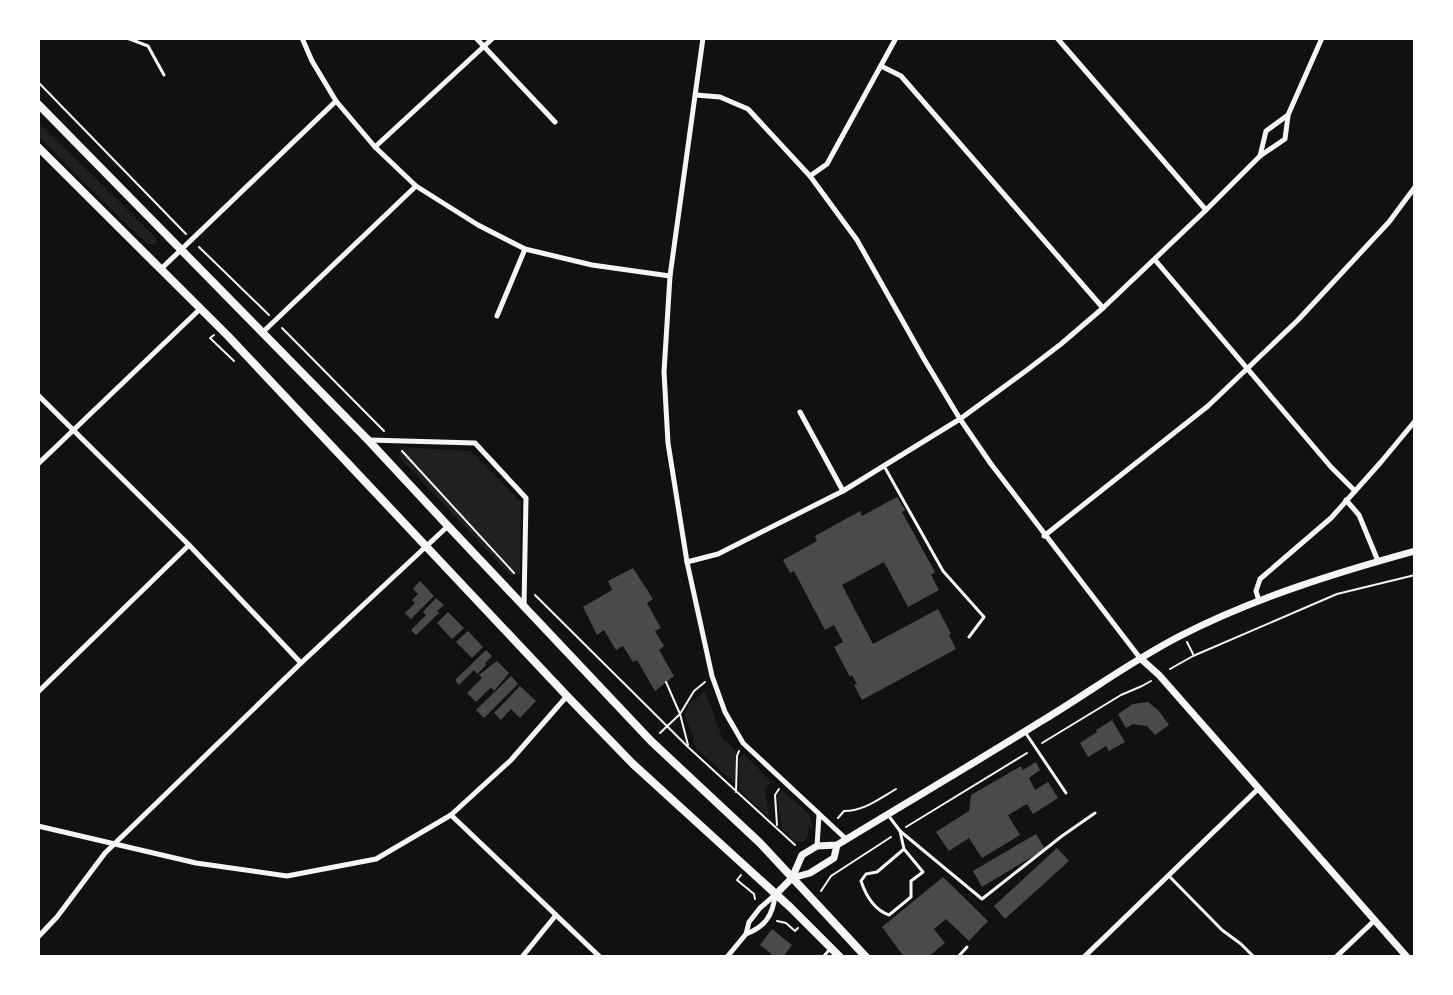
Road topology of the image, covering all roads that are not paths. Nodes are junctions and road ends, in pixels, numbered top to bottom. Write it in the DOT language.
graph roads {
  1 [pos="127,38"];
  2 [pos="302,38"];
  3 [pos="476,38"];
  4 [pos="493,38"];
  5 [pos="703,38"];
  6 [pos="896,38"];
  7 [pos="1057,38"];
  8 [pos="1322,38"];
  9 [pos="484,47"];
  10 [pos="881,66"];
  11 [pos="164,75"];
  12 [pos="696,95"];
  13 [pos="336,101"];
  14 [pos="38,104"];
  15 [pos="1288,115"];
  16 [pos="555,122"];
  17 [pos="38,147"];
  18 [pos="375,147"];
  19 [pos="1260,156"];
  20 [pos="810,176"];
  21 [pos="416,186"];
  22 [pos="1415,187"];
  23 [pos="1206,210"];
  24 [pos="180,249"];
  25 [pos="525,249"];
  26 [pos="1155,260"];
  27 [pos="160,270"];
  28 [pos="670,276"];
  29 [pos="1103,308"];
  30 [pos="200,309"];
  31 [pos="497,316"];
  32 [pos="263,332"];
  33 [pos="1247,368"];
  34 [pos="38,395"];
  35 [pos="800,412"];
  36 [pos="960,419"];
  37 [pos="1415,421"];
  38 [pos="73,430"];
  39 [pos="368,440"];
  40 [pos="38,464"];
  41 [pos="884,466"];
  42 [pos="843,491"];
  43 [pos="1355,491"];
  44 [pos="1346,500"];
  45 [pos="448,526"];
  46 [pos="1044,536"];
  47 [pos="189,545"];
  48 [pos="426,547"];
  49 [pos="1415,551"];
  50 [pos="1378,561"];
  51 [pos="687,562"];
  52 [pos="1259,602"];
  53 [pos="524,606"];
  54 [pos="969,637"];
  55 [pos="1140,658"];
  56 [pos="301,663"];
  57 [pos="38,692"];
  58 [pos="567,696"];
  59 [pos="1025,732"];
  60 [pos="1259,788"];
  61 [pos="1066,793"];
  62 [pos="1095,813"];
  63 [pos="819,814"];
  64 [pos="451,815"];
  65 [pos="888,815"];
  66 [pos="38,826"];
  67 [pos="900,831"];
  68 [pos="846,839"];
  69 [pos="115,844"];
  70 [pos="837,845"];
  71 [pos="817,846"];
  72 [pos="904,849"];
  73 [pos="1169,876"];
  74 [pos="792,878"];
  75 [pos="776,894"];
  76 [pos="556,915"];
  77 [pos="1375,920"];
  78 [pos="746,934"];
  79 [pos="38,937"];
  80 [pos="967,947"];
  81 [pos="831,948"];
  82 [pos="522,957"];
  83 [pos="600,957"];
  84 [pos="727,957"];
  85 [pos="823,957"];
  86 [pos="840,957"];
  87 [pos="866,957"];
  88 [pos="958,957"];
  89 [pos="1084,957"];
  90 [pos="1254,957"];
  91 [pos="1336,957"];
  92 [pos="1407,957"];
  1 -- 11 [label="lane"];
  2 -- 13 [label="street"];
  3 -- 9 [label="street"];
  4 -- 9 [label="street"];
  5 -- 12 [label="street"];
  6 -- 10 [label="street"];
  7 -- 23 [label="street"];
  8 -- 15 [label="street"];
  9 -- 16 [label="street"];
  9 -- 18 [label="street"];
  10 -- 20 [label="street"];
  10 -- 29 [label="street"];
  12 -- 20 [label="street"];
  12 -- 28 [label="street"];
  13 -- 18 [label="street"];
  13 -- 24 [label="street"];
  14 -- 24 [label="main road"];
  15 -- 19 [label="street"];
  15 -- 19 [label="street"];
  17 -- 27 [label="main road"];
  18 -- 21 [label="street"];
  19 -- 23 [label="street"];
  20 -- 36 [label="street"];
  21 -- 25 [label="street"];
  21 -- 32 [label="street"];
  22 -- 33 [label="street"];
  23 -- 26 [label="street"];
  24 -- 27 [label="street"];
  24 -- 32 [label="main road"];
  25 -- 28 [label="street"];
  25 -- 31 [label="street"];
  26 -- 29 [label="street"];
  26 -- 33 [label="street"];
  27 -- 30 [label="main road"];
  28 -- 51 [label="street"];
  29 -- 36 [label="street"];
  30 -- 38 [label="street"];
  30 -- 48 [label="main road"];
  32 -- 39 [label="main road"];
  33 -- 43 [label="street"];
  33 -- 46 [label="street"];
  34 -- 38 [label="street"];
  35 -- 42 [label="street"];
  36 -- 41 [label="street"];
  36 -- 46 [label="street"];
  37 -- 43 [label="street"];
  38 -- 40 [label="street"];
  38 -- 47 [label="street"];
  39 -- 45 [label="main road"];
  39 -- 53 [label="street"];
  41 -- 42 [label="street"];
  41 -- 54 [label="lane"];
  42 -- 51 [label="street"];
  43 -- 44 [label="street"];
  44 -- 50 [label="street"];
  44 -- 52 [label="street"];
  45 -- 48 [label="street"];
  45 -- 53 [label="main road"];
  46 -- 55 [label="street"];
  47 -- 56 [label="street"];
  47 -- 57 [label="street"];
  48 -- 56 [label="street"];
  48 -- 58 [label="main road"];
  49 -- 50 [label="street"];
  50 -- 52 [label="street"];
  51 -- 63 [label="street"];
  52 -- 55 [label="street"];
  53 -- 74 [label="main road"];
  55 -- 59 [label="street"];
  55 -- 60 [label="street"];
  56 -- 69 [label="street"];
  58 -- 64 [label="street"];
  58 -- 75 [label="main road"];
  59 -- 61 [label="lane"];
  59 -- 65 [label="street"];
  60 -- 73 [label="street"];
  60 -- 77 [label="street"];
  62 -- 67 [label="lane"];
  63 -- 68 [label="street"];
  63 -- 71 [label="street"];
  64 -- 69 [label="street"];
  64 -- 76 [label="street"];
  65 -- 67 [label="lane"];
  65 -- 68 [label="street"];
  66 -- 69 [label="street"];
  67 -- 72 [label="lane"];
  68 -- 70 [label="street"];
  69 -- 79 [label="street"];
  70 -- 71 [label="street"];
  70 -- 74 [label="street"];
  71 -- 74 [label="street"];
  72 -- 72 [label="lane"];
  73 -- 89 [label="street"];
  73 -- 90 [label="lane"];
  74 -- 75 [label="street"];
  74 -- 87 [label="main road"];
  75 -- 78 [label="street"];
  75 -- 78 [label="street"];
  75 -- 81 [label="main road"];
  76 -- 82 [label="street"];
  76 -- 83 [label="street"];
  77 -- 91 [label="street"];
  77 -- 92 [label="street"];
  78 -- 84 [label="street"];
  80 -- 88 [label="lane"];
  81 -- 85 [label="lane"];
  81 -- 86 [label="main road"];
}
